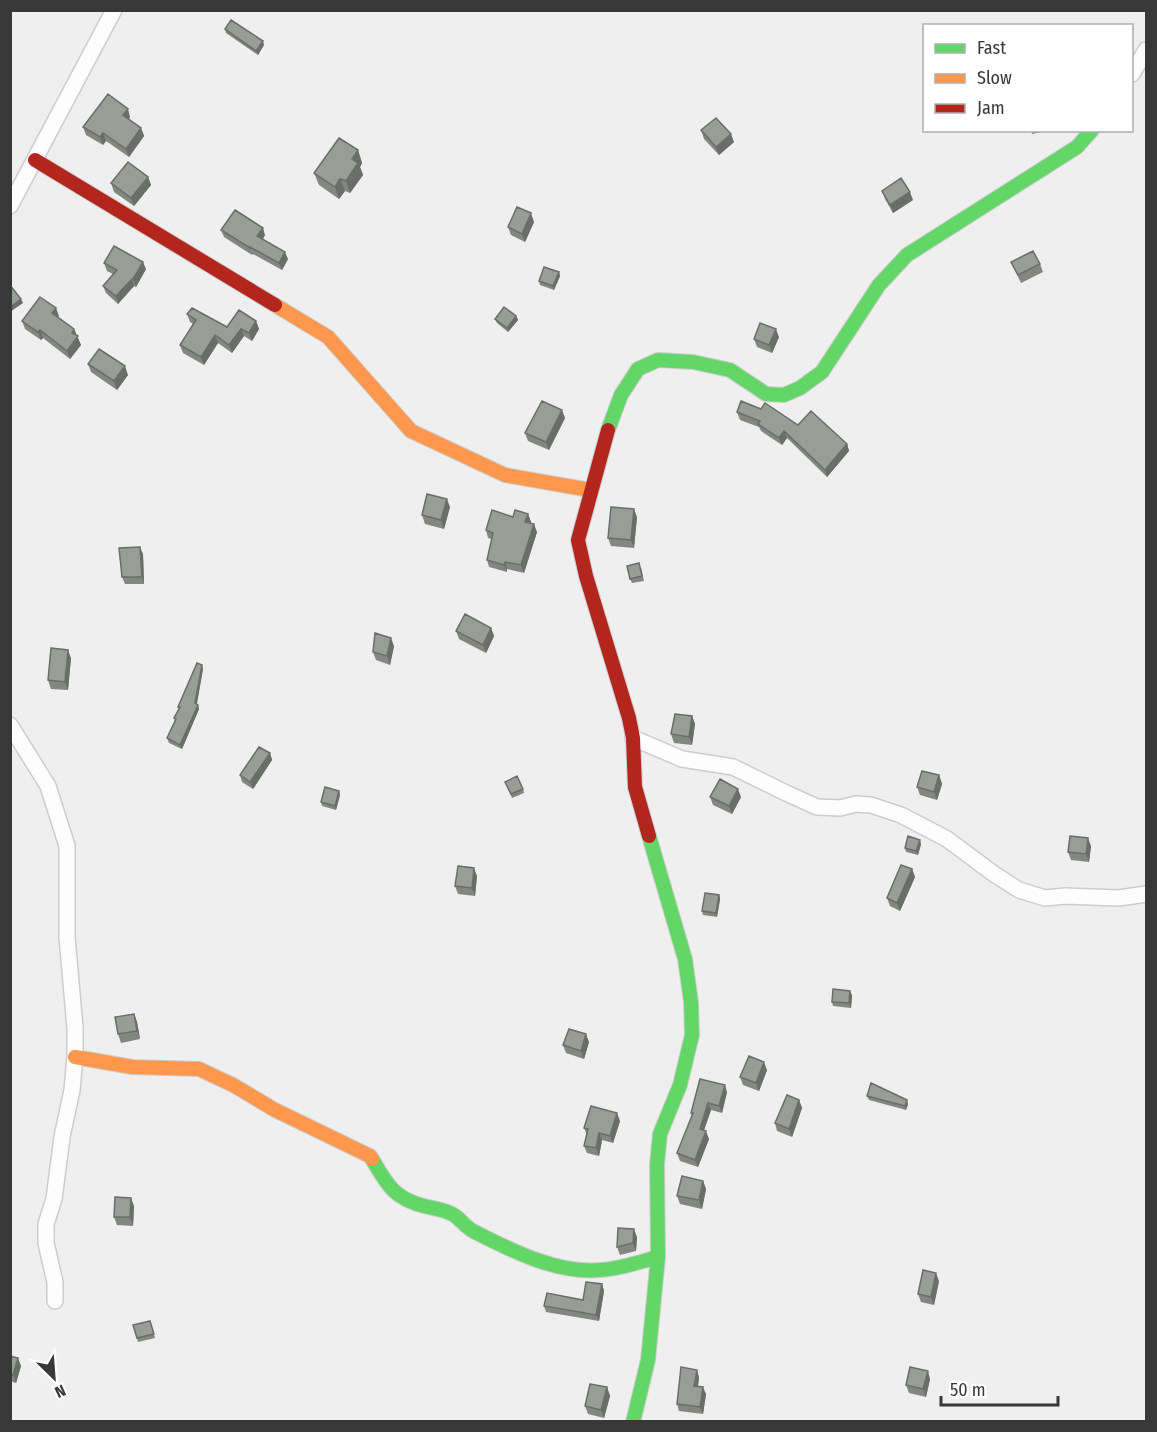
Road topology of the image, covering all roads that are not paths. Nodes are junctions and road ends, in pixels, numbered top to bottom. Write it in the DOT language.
graph roads {
  1 [pos="112,11"];
  2 [pos="1146,50"];
  3 [pos="1133,71"];
  4 [pos="1090,132"];
  5 [pos="35,160"];
  6 [pos="10,206"];
  7 [pos="590,490"];
  8 [pos="10,724"];
  9 [pos="633,738"];
  10 [pos="1146,894"];
  11 [pos="75,1057"];
  12 [pos="658,1257"];
  13 [pos="55,1301"];
  14 [pos="633,1422"];
  1 -- 5 [label="street"];
  2 -- 3 [label="street"];
  4 -- 7 [label="street"];
  5 -- 6 [label="street"];
  5 -- 7 [label="street"];
  7 -- 9 [label="street"];
  8 -- 11 [label="street"];
  9 -- 10 [label="street"];
  9 -- 12 [label="street"];
  11 -- 12 [label="street"];
  11 -- 13 [label="street"];
  12 -- 14 [label="street"];
}
